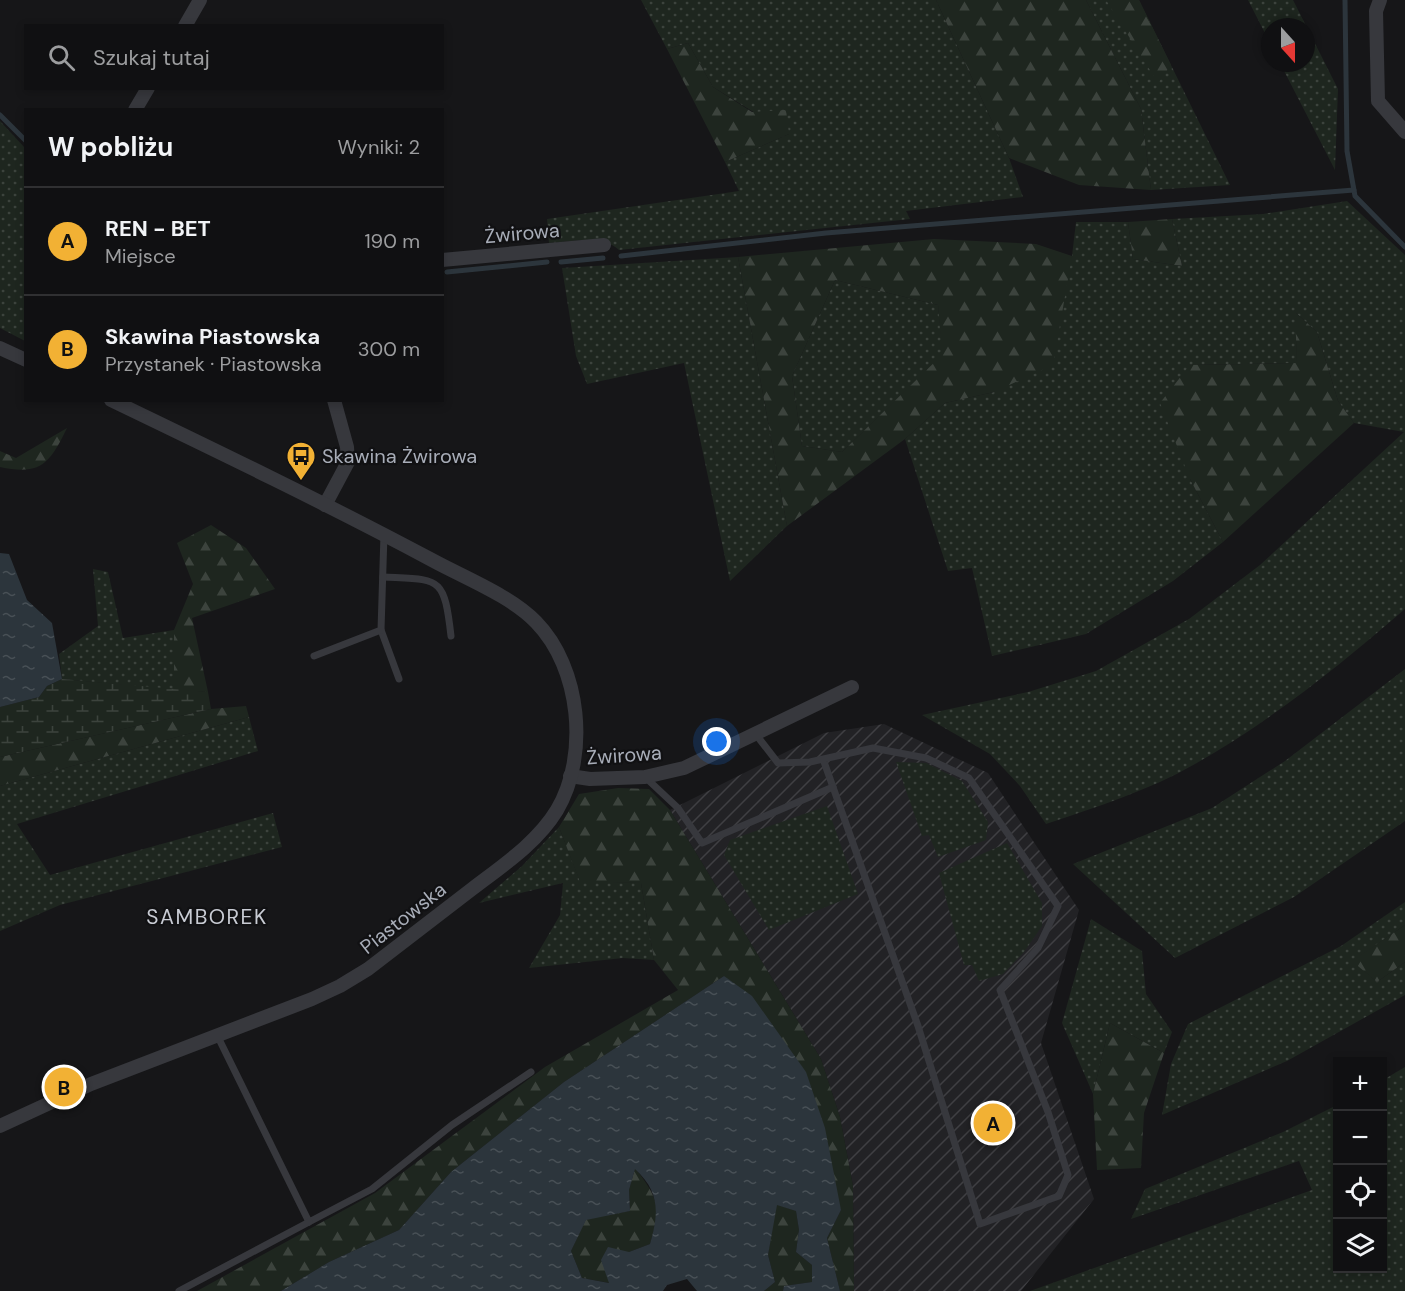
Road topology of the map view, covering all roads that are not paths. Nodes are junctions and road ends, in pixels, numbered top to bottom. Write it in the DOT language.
graph roads {
  1 [pos="200,0"];
  2 [pos="1380,0"];
  3 [pos="186,24"];
  4 [pos="147,90"];
  5 [pos="136,108"];
  6 [pos="1405,132"];
  7 [pos="604,245"];
  8 [pos="444,260"];
  9 [pos="0,348"];
  10 [pos="24,359"];
  11 [pos="115,402"];
  12 [pos="335,402"];
  13 [pos="325,505"];
  14 [pos="384,534"];
  15 [pos="383,577"];
  16 [pos="381,630"];
  17 [pos="451,636"];
  18 [pos="314,656"];
  19 [pos="399,679"];
  20 [pos="852,687"];
  21 [pos="754,732"];
  22 [pos="823,759"];
  23 [pos="570,776"];
  24 [pos="645,777"];
  25 [pos="832,787"];
  26 [pos="216,1035"];
  27 [pos="531,1071"];
  28 [pos="0,1126"];
  29 [pos="309,1222"];
  30 [pos="179,1291"];
  1 -- 3 [label="street"];
  2 -- 6 [label="street"];
  4 -- 5 [label="street"];
  7 -- 8 [label="street, Żwirowa"];
  9 -- 10 [label="street"];
  11 -- 13 [label="street, Żwirowa"];
  12 -- 13 [label="street"];
  13 -- 14 [label="street, Żwirowa"];
  14 -- 15 [label="lane"];
  14 -- 23 [label="street, Żwirowa"];
  15 -- 16 [label="lane"];
  15 -- 17 [label="lane"];
  16 -- 18 [label="lane"];
  16 -- 19 [label="lane"];
  20 -- 21 [label="street, Żwirowa"];
  21 -- 22 [label="lane"];
  21 -- 24 [label="street, Żwirowa"];
  22 -- 25 [label="lane"];
  22 -- 25 [label="lane"];
  23 -- 24 [label="street, Żwirowa"];
  23 -- 26 [label="street, Piastowska"];
  24 -- 25 [label="lane"];
  26 -- 28 [label="street, Piastowska"];
  26 -- 29 [label="lane"];
  27 -- 29 [label="lane"];
  29 -- 30 [label="lane"];
}
